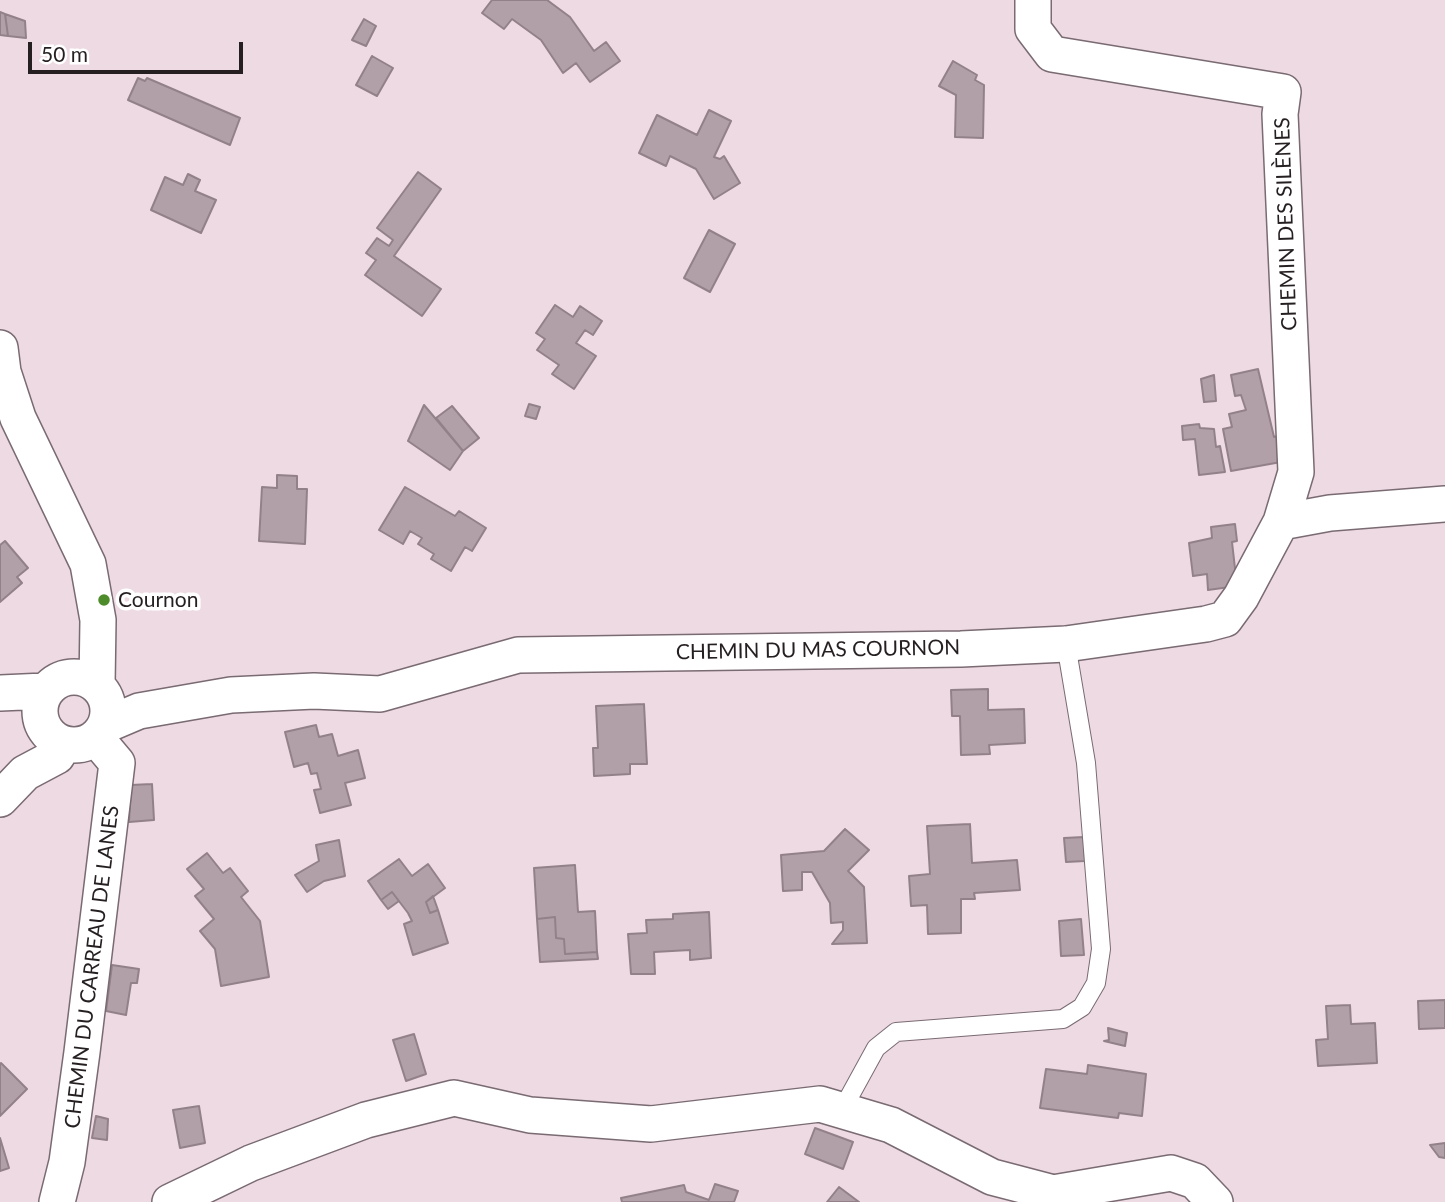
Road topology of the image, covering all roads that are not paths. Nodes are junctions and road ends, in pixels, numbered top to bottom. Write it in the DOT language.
graph roads {
  1 [pos="1033,0"];
  2 [pos="0,348"];
  3 [pos="1445,504"];
  4 [pos="1281,522"];
  5 [pos="1066,644"];
  6 [pos="3,694"];
  7 [pos="74,712"];
  8 [pos="0,799"];
  9 [pos="842,1110"];
  10 [pos="57,1202"];
  11 [pos="170,1202"];
  12 [pos="1215,1202"];
  1 -- 4 [label="street, CHEMIN DES SILÈNES"];
  2 -- 7 [label="street"];
  3 -- 4 [label="street"];
  4 -- 5 [label="street, CHEMIN DU MAS COURNON"];
  5 -- 7 [label="street, CHEMIN DU MAS COURNON"];
  5 -- 9 [label="lane"];
  6 -- 7 [label="street"];
  7 -- 8 [label="street"];
  7 -- 10 [label="street, CHEMIN DU CARREAU DE LANES"];
  9 -- 11 [label="street"];
  9 -- 12 [label="street"];
}
